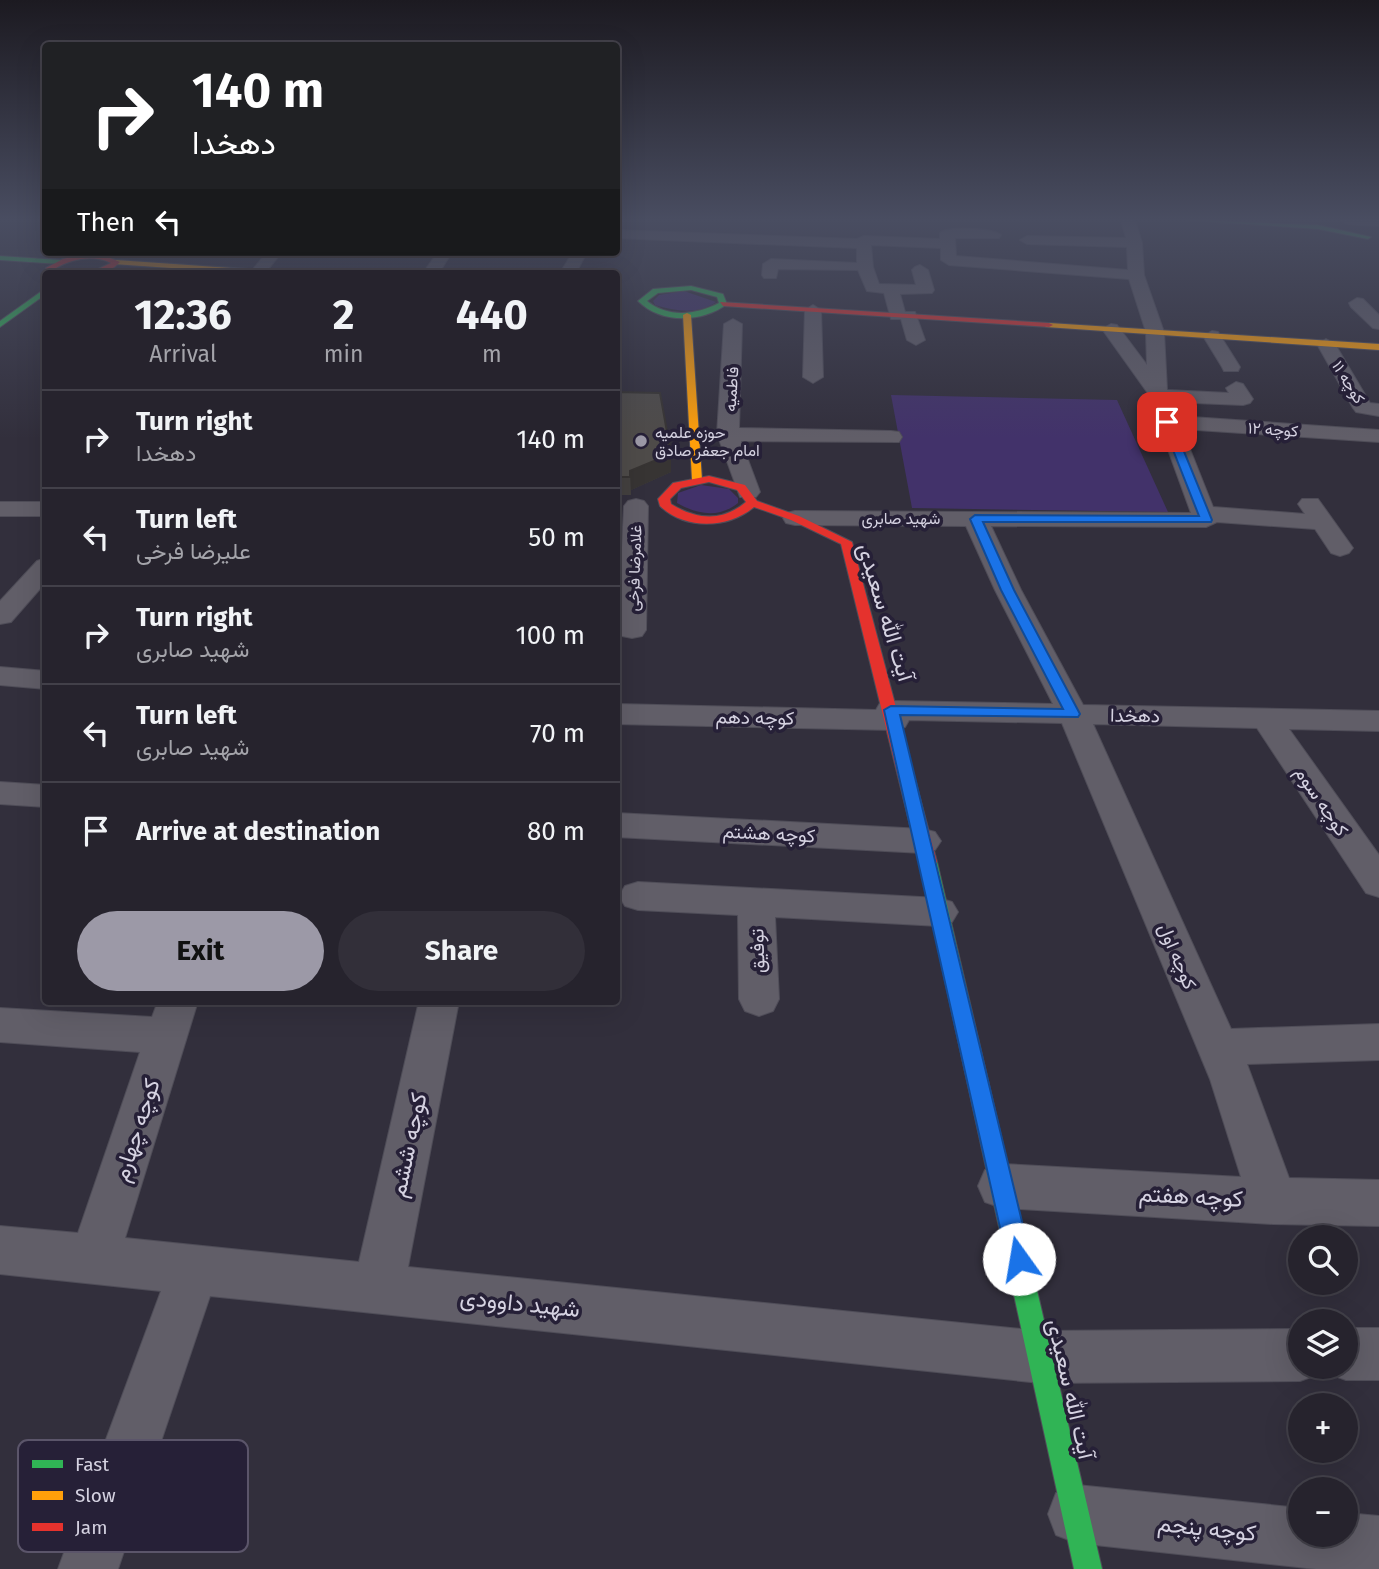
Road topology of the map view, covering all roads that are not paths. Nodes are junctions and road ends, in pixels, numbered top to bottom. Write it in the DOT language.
graph roads {
  1 [pos="42,293"];
  2 [pos="653,293"];
  3 [pos="713,293"];
  4 [pos="893,293"];
  5 [pos="1143,293"];
  6 [pos="1357,303"];
  7 [pos="723,304"];
  8 [pos="42,309"];
  9 [pos="813,310"];
  10 [pos="687,315"];
  11 [pos="903,316"];
  12 [pos="733,324"];
  13 [pos="1379,324"];
  14 [pos="0,325"];
  15 [pos="1111,329"];
  16 [pos="1155,332"];
  17 [pos="1212,336"];
  18 [pos="0,340"];
  19 [pos="916,340"];
  20 [pos="1326,344"];
  21 [pos="1379,347"];
  22 [pos="1231,367"];
  23 [pos="813,377"];
  24 [pos="1236,388"];
  25 [pos="1158,394"];
  26 [pos="1379,410"];
  27 [pos="1167,422"];
  28 [pos="728,434"];
  29 [pos="1379,436"];
  30 [pos="891,437"];
  31 [pos="697,480"];
  32 [pos="750,497"];
  33 [pos="626,506"];
  34 [pos="666,506"];
  35 [pos="0,509"];
  36 [pos="42,509"];
  37 [pos="1204,513"];
  38 [pos="795,518"];
  39 [pos="975,519"];
  40 [pos="1340,548"];
  41 [pos="42,570"];
  42 [pos="1,616"];
  43 [pos="632,630"];
  44 [pos="0,676"];
  45 [pos="42,680"];
  46 [pos="620,714"];
  47 [pos="1073,714"];
  48 [pos="892,715"];
  49 [pos="1266,718"];
  50 [pos="1379,721"];
  51 [pos="0,793"];
  52 [pos="42,796"];
  53 [pos="620,825"];
  54 [pos="923,841"];
  55 [pos="1379,884"];
  56 [pos="638,896"];
  57 [pos="756,902"];
  58 [pos="939,912"];
  59 [pos="759,999"];
  60 [pos="438,1005"];
  61 [pos="173,1019"];
  62 [pos="0,1025"];
  63 [pos="1379,1042"];
  64 [pos="1217,1047"];
  65 [pos="1002,1186"];
  66 [pos="1273,1201"];
  67 [pos="1379,1203"];
  68 [pos="0,1250"];
  69 [pos="94,1259"];
  70 [pos="194,1269"];
  71 [pos="378,1289"];
  72 [pos="1358,1354"];
  73 [pos="1379,1354"];
  74 [pos="1288,1355"];
  75 [pos="1041,1357"];
  76 [pos="134,1440"];
  77 [pos="1077,1514"];
  78 [pos="1379,1546"];
  79 [pos="94,1552"];
  80 [pos="88,1569"];
  81 [pos="1088,1569"];
  1 -- 14 [label="street"];
  2 -- 10 [label="street"];
  3 -- 7 [label="street"];
  4 -- 11 [label="street"];
  5 -- 16 [label="street"];
  6 -- 13 [label="street"];
  7 -- 9 [label="street"];
  7 -- 10 [label="street"];
  8 -- 18 [label="street"];
  9 -- 11 [label="street"];
  9 -- 23 [label="street"];
  10 -- 31 [label="street, فاطمیه"];
  11 -- 15 [label="street"];
  11 -- 19 [label="street"];
  12 -- 28 [label="street, فاطمیه"];
  15 -- 16 [label="street"];
  15 -- 25 [label="street"];
  16 -- 17 [label="street"];
  16 -- 25 [label="street"];
  17 -- 20 [label="street"];
  17 -- 22 [label="street"];
  20 -- 21 [label="street"];
  20 -- 26 [label="street, کوچه ۱۱"];
  24 -- 25 [label="street"];
  25 -- 27 [label="street"];
  27 -- 29 [label="street, کوچه ۱۲"];
  27 -- 37 [label="street"];
  28 -- 30 [label="street"];
  28 -- 32 [label="street, فاطمیه"];
  31 -- 32 [label="street, آیت الله سعیدی"];
  31 -- 34 [label="street"];
  32 -- 34 [label="street"];
  32 -- 38 [label="street, آیت الله سعیدی"];
  33 -- 34 [label="street"];
  33 -- 43 [label="street, غلامرضا فرخی"];
  35 -- 36 [label="street"];
  37 -- 39 [label="street, شهید صابری"];
  37 -- 40 [label="street"];
  38 -- 39 [label="street, شهید صابری"];
  38 -- 48 [label="street, آیت الله سعیدی"];
  39 -- 47 [label="street, کوچه اول"];
  41 -- 42 [label="street"];
  44 -- 45 [label="street"];
  46 -- 48 [label="street, کوچه دهم"];
  47 -- 48 [label="street, دهخدا"];
  47 -- 49 [label="street, دهخدا"];
  47 -- 64 [label="street, کوچه اول"];
  48 -- 54 [label="street, آیت الله سعیدی"];
  49 -- 50 [label="street, دهخدا"];
  49 -- 55 [label="street, کوچه سوم"];
  51 -- 52 [label="street"];
  53 -- 54 [label="street, کوچه هشتم"];
  54 -- 58 [label="street, آیت الله سعیدی"];
  56 -- 57 [label="street"];
  57 -- 58 [label="street"];
  57 -- 59 [label="street, توفیق"];
  58 -- 65 [label="street, آیت الله سعیدی"];
  60 -- 71 [label="street, کوچه ششم"];
  61 -- 62 [label="street"];
  61 -- 69 [label="street, کوچه چهارم"];
  63 -- 64 [label="street"];
  64 -- 66 [label="street, کوچه اول"];
  65 -- 66 [label="street, کوچه هفتم"];
  65 -- 75 [label="street, آیت الله سعیدی"];
  66 -- 67 [label="street, کوچه هفتم"];
  68 -- 69 [label="street, شهید داوودی"];
  69 -- 70 [label="street, شهید داوودی"];
  70 -- 71 [label="street, شهید داوودی"];
  70 -- 76 [label="street"];
  71 -- 75 [label="street, شهید داوودی"];
  72 -- 73 [label="street"];
  74 -- 75 [label="street, شهید داوودی"];
  75 -- 77 [label="street, آیت الله سعیدی"];
  77 -- 78 [label="street, کوچه پنجم"];
  77 -- 81 [label="street, آیت الله سعیدی"];
  79 -- 80 [label="street"];
}
